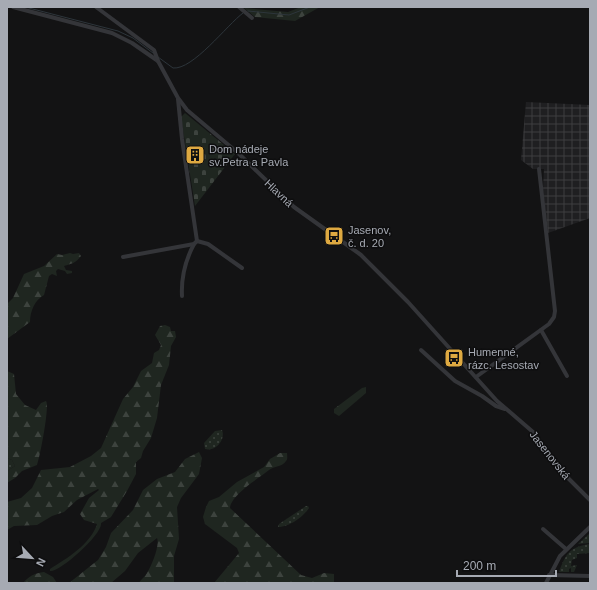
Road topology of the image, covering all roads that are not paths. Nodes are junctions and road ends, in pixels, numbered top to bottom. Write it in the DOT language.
graph roads {
  1 [pos="13,7"];
  2 [pos="96,7"];
  3 [pos="239,7"];
  4 [pos="252,18"];
  5 [pos="157,60"];
  6 [pos="178,98"];
  7 [pos="187,110"];
  8 [pos="178,111"];
  9 [pos="539,169"];
  10 [pos="195,242"];
  11 [pos="123,257"];
  12 [pos="242,268"];
  13 [pos="182,296"];
  14 [pos="541,330"];
  15 [pos="421,350"];
  16 [pos="472,373"];
  17 [pos="567,376"];
  18 [pos="476,377"];
  19 [pos="507,409"];
  20 [pos="590,500"];
  21 [pos="590,527"];
  22 [pos="543,529"];
  23 [pos="566,549"];
  24 [pos="548,575"];
  25 [pos="590,576"];
  26 [pos="546,583"];
  1 -- 5 [label="street"];
  2 -- 5 [label="street, Hlavná"];
  3 -- 4 [label="street"];
  5 -- 6 [label="street, Hlavná"];
  6 -- 7 [label="street, Hlavná"];
  6 -- 8 [label="street"];
  7 -- 8 [label="street"];
  7 -- 16 [label="street, Hlavná"];
  8 -- 10 [label="street"];
  9 -- 14 [label="street"];
  10 -- 11 [label="street"];
  10 -- 12 [label="street"];
  10 -- 13 [label="street"];
  14 -- 17 [label="street"];
  14 -- 18 [label="street"];
  15 -- 19 [label="street"];
  16 -- 18 [label="street, Jasenovská"];
  18 -- 19 [label="street, Jasenovská"];
  19 -- 20 [label="street, Jasenovská"];
  21 -- 23 [label="street"];
  22 -- 23 [label="street"];
  23 -- 24 [label="street"];
  24 -- 25 [label="street"];
  24 -- 26 [label="street"];
}
